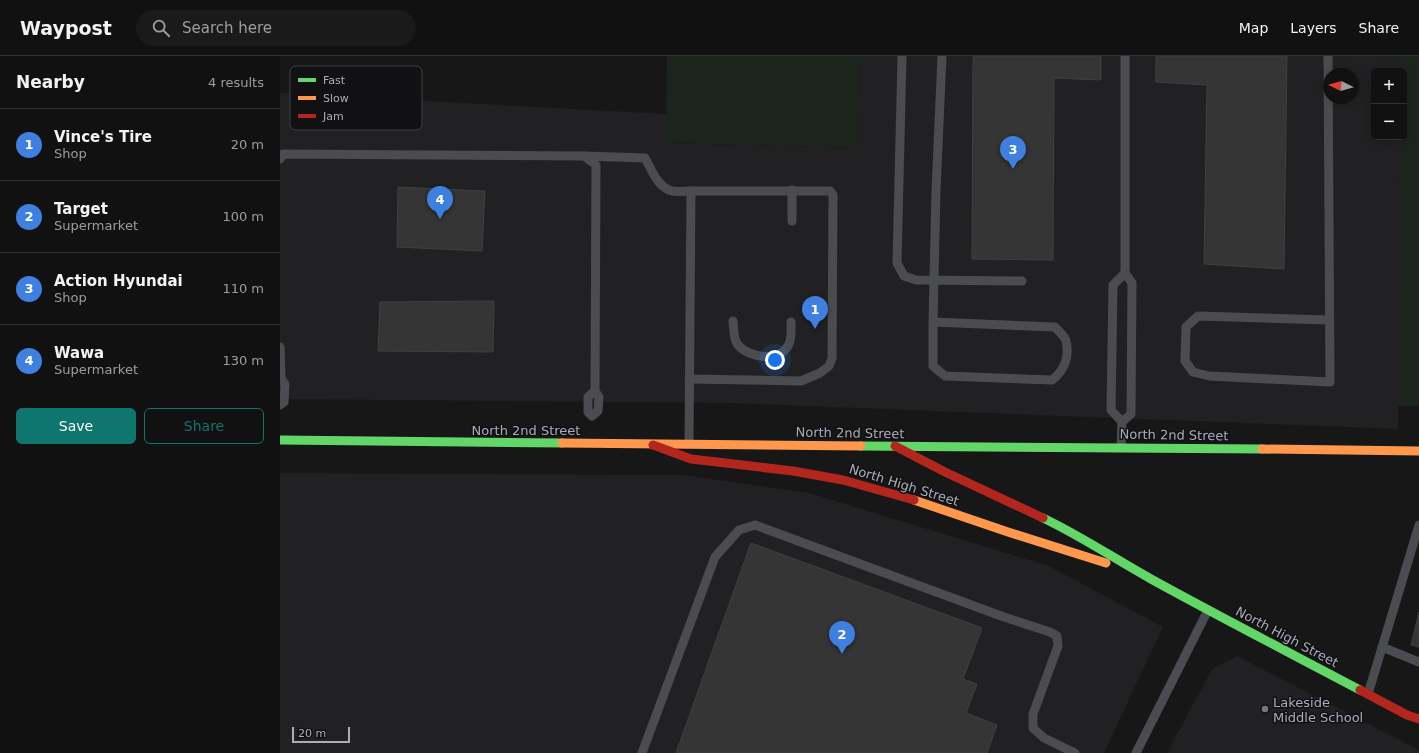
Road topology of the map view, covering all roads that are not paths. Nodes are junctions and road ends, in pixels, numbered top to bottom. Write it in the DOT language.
graph roads {
  1 [pos="902,56"];
  2 [pos="942,56"];
  3 [pos="1125,56"];
  4 [pos="1328,56"];
  5 [pos="584,156"];
  6 [pos="280,159"];
  7 [pos="792,190"];
  8 [pos="691,192"];
  9 [pos="792,221"];
  10 [pos="1125,273"];
  11 [pos="934,280"];
  12 [pos="1022,281"];
  13 [pos="1329,320"];
  14 [pos="733,321"];
  15 [pos="791,322"];
  16 [pos="933,322"];
  17 [pos="280,346"];
  18 [pos="280,377"];
  19 [pos="689,379"];
  20 [pos="595,391"];
  21 [pos="280,405"];
  22 [pos="1122,422"];
  23 [pos="280,440"];
  24 [pos="650,444"];
  25 [pos="689,444"];
  26 [pos="895,446"];
  27 [pos="1121,448"];
  28 [pos="1419,450"];
  29 [pos="1418,531"];
  30 [pos="1145,575"];
  31 [pos="1208,610"];
  32 [pos="1382,647"];
  33 [pos="1419,662"];
  34 [pos="1368,694"];
  35 [pos="1419,720"];
  36 [pos="642,753"];
  37 [pos="1075,753"];
  38 [pos="1136,753"];
  1 -- 11 [label="lane"];
  2 -- 11 [label="lane"];
  3 -- 10 [label="lane"];
  4 -- 13 [label="lane"];
  5 -- 6 [label="lane"];
  5 -- 8 [label="lane"];
  5 -- 20 [label="lane"];
  7 -- 8 [label="lane"];
  7 -- 9 [label="lane"];
  7 -- 19 [label="lane"];
  8 -- 19 [label="lane"];
  10 -- 22 [label="lane"];
  10 -- 22 [label="lane"];
  11 -- 12 [label="lane"];
  11 -- 16 [label="lane"];
  13 -- 13 [label="lane"];
  14 -- 15 [label="lane"];
  16 -- 16 [label="lane"];
  17 -- 18 [label="lane"];
  18 -- 21 [label="lane"];
  19 -- 25 [label="lane"];
  22 -- 27 [label="lane"];
  23 -- 24 [label="main road, North 2nd Street"];
  24 -- 25 [label="main road, North 2nd Street"];
  24 -- 30 [label="main road, North High Street"];
  25 -- 26 [label="main road, North 2nd Street"];
  26 -- 27 [label="main road, North 2nd Street"];
  26 -- 30 [label="main road, North High Street"];
  27 -- 28 [label="main road, North 2nd Street"];
  29 -- 32 [label="lane"];
  30 -- 31 [label="main road, North High Street"];
  31 -- 34 [label="main road, North High Street"];
  31 -- 38 [label="lane"];
  32 -- 33 [label="lane"];
  32 -- 34 [label="lane"];
  34 -- 35 [label="main road, North High Street"];
  36 -- 37 [label="lane"];
}
